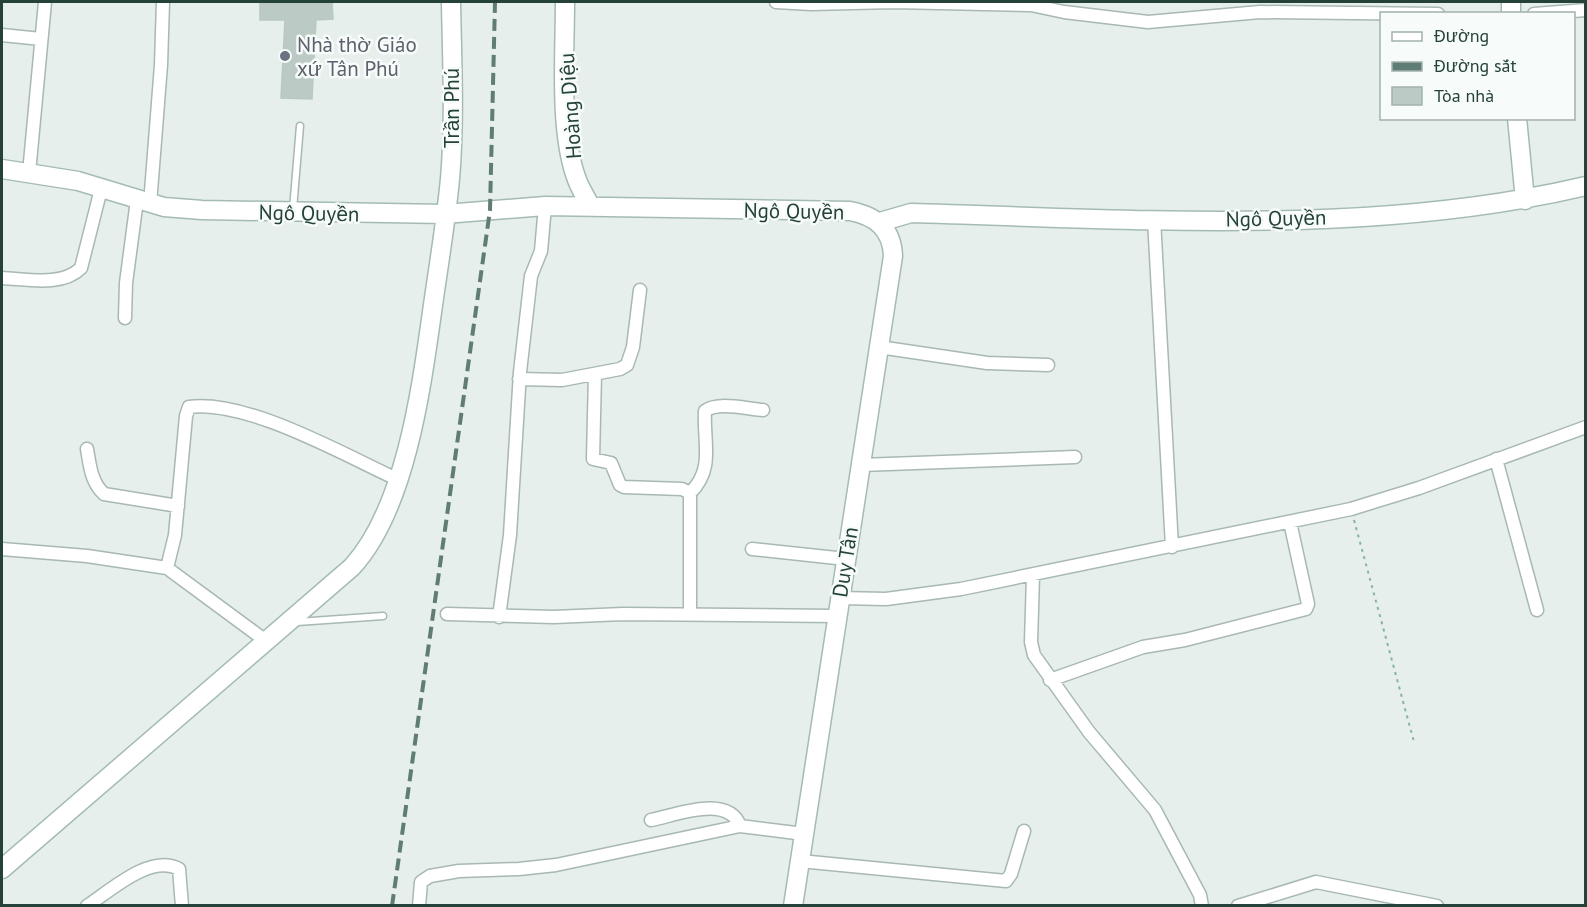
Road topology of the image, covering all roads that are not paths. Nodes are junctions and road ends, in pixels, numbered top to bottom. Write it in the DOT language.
graph roads {
  1 [pos="45,2"];
  2 [pos="163,2"];
  3 [pos="451,2"];
  4 [pos="565,2"];
  5 [pos="776,2"];
  6 [pos="840,2"];
  7 [pos="1065,7"];
  8 [pos="1586,9"];
  9 [pos="1555,12"];
  10 [pos="1380,13"];
  11 [pos="2,35"];
  12 [pos="41,39"];
  13 [pos="1517,120"];
  14 [pos="300,126"];
  15 [pos="2,169"];
  16 [pos="29,173"];
  17 [pos="1586,186"];
  18 [pos="101,189"];
  19 [pos="1525,200"];
  20 [pos="144,202"];
  21 [pos="545,206"];
  22 [pos="590,206"];
  23 [pos="292,213"];
  24 [pos="445,214"];
  25 [pos="1154,219"];
  26 [pos="880,222"];
  27 [pos="2,278"];
  28 [pos="640,290"];
  29 [pos="125,318"];
  30 [pos="879,347"];
  31 [pos="1048,364"];
  32 [pos="595,374"];
  33 [pos="519,379"];
  34 [pos="763,410"];
  35 [pos="1585,428"];
  36 [pos="87,449"];
  37 [pos="1075,458"];
  38 [pos="1496,459"];
  39 [pos="861,465"];
  40 [pos="397,479"];
  41 [pos="690,493"];
  42 [pos="178,506"];
  43 [pos="1290,522"];
  44 [pos="1172,547"];
  45 [pos="2,549"];
  46 [pos="752,549"];
  47 [pos="846,559"];
  48 [pos="167,568"];
  49 [pos="1033,576"];
  50 [pos="838,607"];
  51 [pos="1537,610"];
  52 [pos="447,614"];
  53 [pos="690,614"];
  54 [pos="383,616"];
  55 [pos="498,617"];
  56 [pos="288,622"];
  57 [pos="266,641"];
  58 [pos="1050,680"];
  59 [pos="651,820"];
  60 [pos="740,826"];
  61 [pos="1024,831"];
  62 [pos="804,834"];
  63 [pos="800,861"];
  64 [pos="2,869"];
  65 [pos="87,906"];
  66 [pos="182,906"];
  67 [pos="419,906"];
  68 [pos="794,906"];
  69 [pos="1202,906"];
  70 [pos="1238,906"];
  71 [pos="1437,906"];
  1 -- 12 [label="street"];
  2 -- 20 [label="street"];
  3 -- 24 [label="street, Trần Phú"];
  4 -- 22 [label="street, Hoàng Diệu"];
  5 -- 6 [label="street"];
  6 -- 7 [label="street"];
  7 -- 10 [label="street"];
  8 -- 9 [label="street"];
  11 -- 12 [label="street"];
  12 -- 16 [label="street"];
  13 -- 19 [label="street"];
  14 -- 23 [label="lane"];
  15 -- 16 [label="street, Ngô Quyền"];
  16 -- 18 [label="street, Ngô Quyền"];
  17 -- 19 [label="street, Ngô Quyền"];
  18 -- 20 [label="street, Ngô Quyền"];
  18 -- 27 [label="street"];
  19 -- 25 [label="street, Ngô Quyền"];
  20 -- 23 [label="street, Ngô Quyền"];
  20 -- 29 [label="street"];
  21 -- 22 [label="street, Ngô Quyền"];
  21 -- 24 [label="street, Ngô Quyền"];
  21 -- 33 [label="street"];
  22 -- 26 [label="street, Ngô Quyền"];
  23 -- 24 [label="street, Ngô Quyền"];
  24 -- 40 [label="street, Trần Phú"];
  25 -- 26 [label="street, Ngô Quyền"];
  25 -- 44 [label="street"];
  26 -- 30 [label="street, Duy Tân"];
  28 -- 32 [label="street"];
  30 -- 31 [label="street"];
  30 -- 39 [label="street, Duy Tân"];
  32 -- 33 [label="street"];
  32 -- 41 [label="street"];
  33 -- 55 [label="street"];
  34 -- 41 [label="street"];
  35 -- 38 [label="street"];
  36 -- 42 [label="street"];
  37 -- 39 [label="street"];
  38 -- 43 [label="street"];
  38 -- 51 [label="street"];
  39 -- 47 [label="street, Duy Tân"];
  40 -- 42 [label="street"];
  40 -- 56 [label="street, Trần Phú"];
  41 -- 53 [label="street"];
  42 -- 48 [label="street"];
  43 -- 44 [label="street"];
  43 -- 58 [label="street"];
  44 -- 49 [label="street"];
  45 -- 48 [label="street"];
  46 -- 47 [label="street"];
  47 -- 50 [label="street, Duy Tân"];
  48 -- 57 [label="street"];
  49 -- 50 [label="street"];
  49 -- 58 [label="street"];
  50 -- 53 [label="street"];
  50 -- 62 [label="street, Duy Tân"];
  52 -- 55 [label="street"];
  53 -- 55 [label="street"];
  54 -- 56 [label="lane"];
  56 -- 57 [label="street, Trần Phú"];
  57 -- 64 [label="street, Trần Phú"];
  58 -- 69 [label="street"];
  59 -- 60 [label="street"];
  60 -- 62 [label="street"];
  60 -- 67 [label="street"];
  61 -- 63 [label="street"];
  62 -- 63 [label="street, Duy Tân"];
  63 -- 68 [label="street, Duy Tân"];
  65 -- 66 [label="street"];
  70 -- 71 [label="street"];
}
